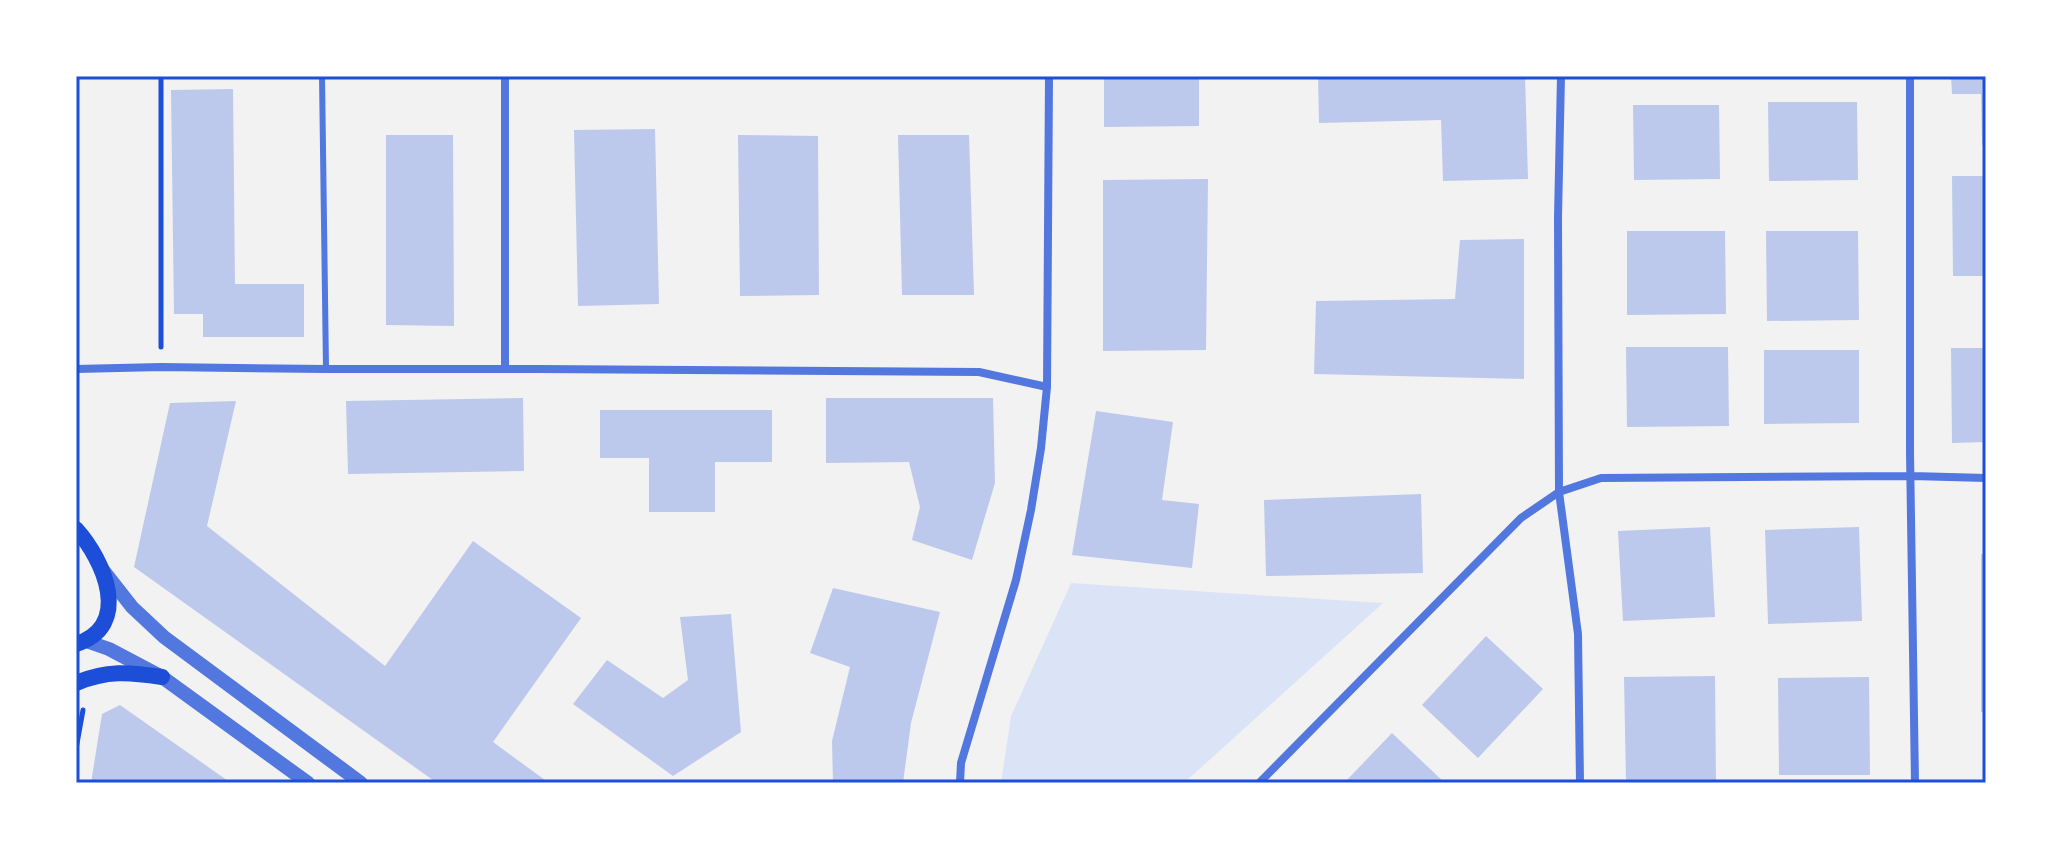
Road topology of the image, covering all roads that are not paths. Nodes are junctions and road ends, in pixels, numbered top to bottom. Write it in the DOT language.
graph roads {
  1 [pos="116,76"];
  2 [pos="129,76"];
  3 [pos="322,76"];
  4 [pos="505,76"];
  5 [pos="1049,76"];
  6 [pos="1561,76"];
  7 [pos="1910,76"];
  8 [pos="76,369"];
  9 [pos="326,369"];
  10 [pos="505,369"];
  11 [pos="1047,387"];
  12 [pos="1912,476"];
  13 [pos="1986,478"];
  14 [pos="1559,492"];
  15 [pos="76,529"];
  16 [pos="100,566"];
  17 [pos="81,642"];
  18 [pos="162,677"];
  19 [pos="76,683"];
  20 [pos="308,783"];
  21 [pos="361,783"];
  22 [pos="960,783"];
  23 [pos="1259,783"];
  24 [pos="1580,783"];
  25 [pos="1915,783"];
  1 -- 2 [label="lane"];
  3 -- 9 [label="lane"];
  4 -- 10 [label="street"];
  5 -- 11 [label="street"];
  6 -- 14 [label="street"];
  7 -- 12 [label="street"];
  8 -- 9 [label="street"];
  9 -- 10 [label="street"];
  10 -- 11 [label="street"];
  11 -- 22 [label="street"];
  12 -- 13 [label="street"];
  12 -- 14 [label="street"];
  12 -- 25 [label="street"];
  14 -- 23 [label="street"];
  14 -- 24 [label="street"];
  15 -- 16 [label="main road"];
  16 -- 17 [label="main road"];
  16 -- 21 [label="street"];
  17 -- 18 [label="street"];
  18 -- 19 [label="main road"];
  18 -- 20 [label="street"];
}
